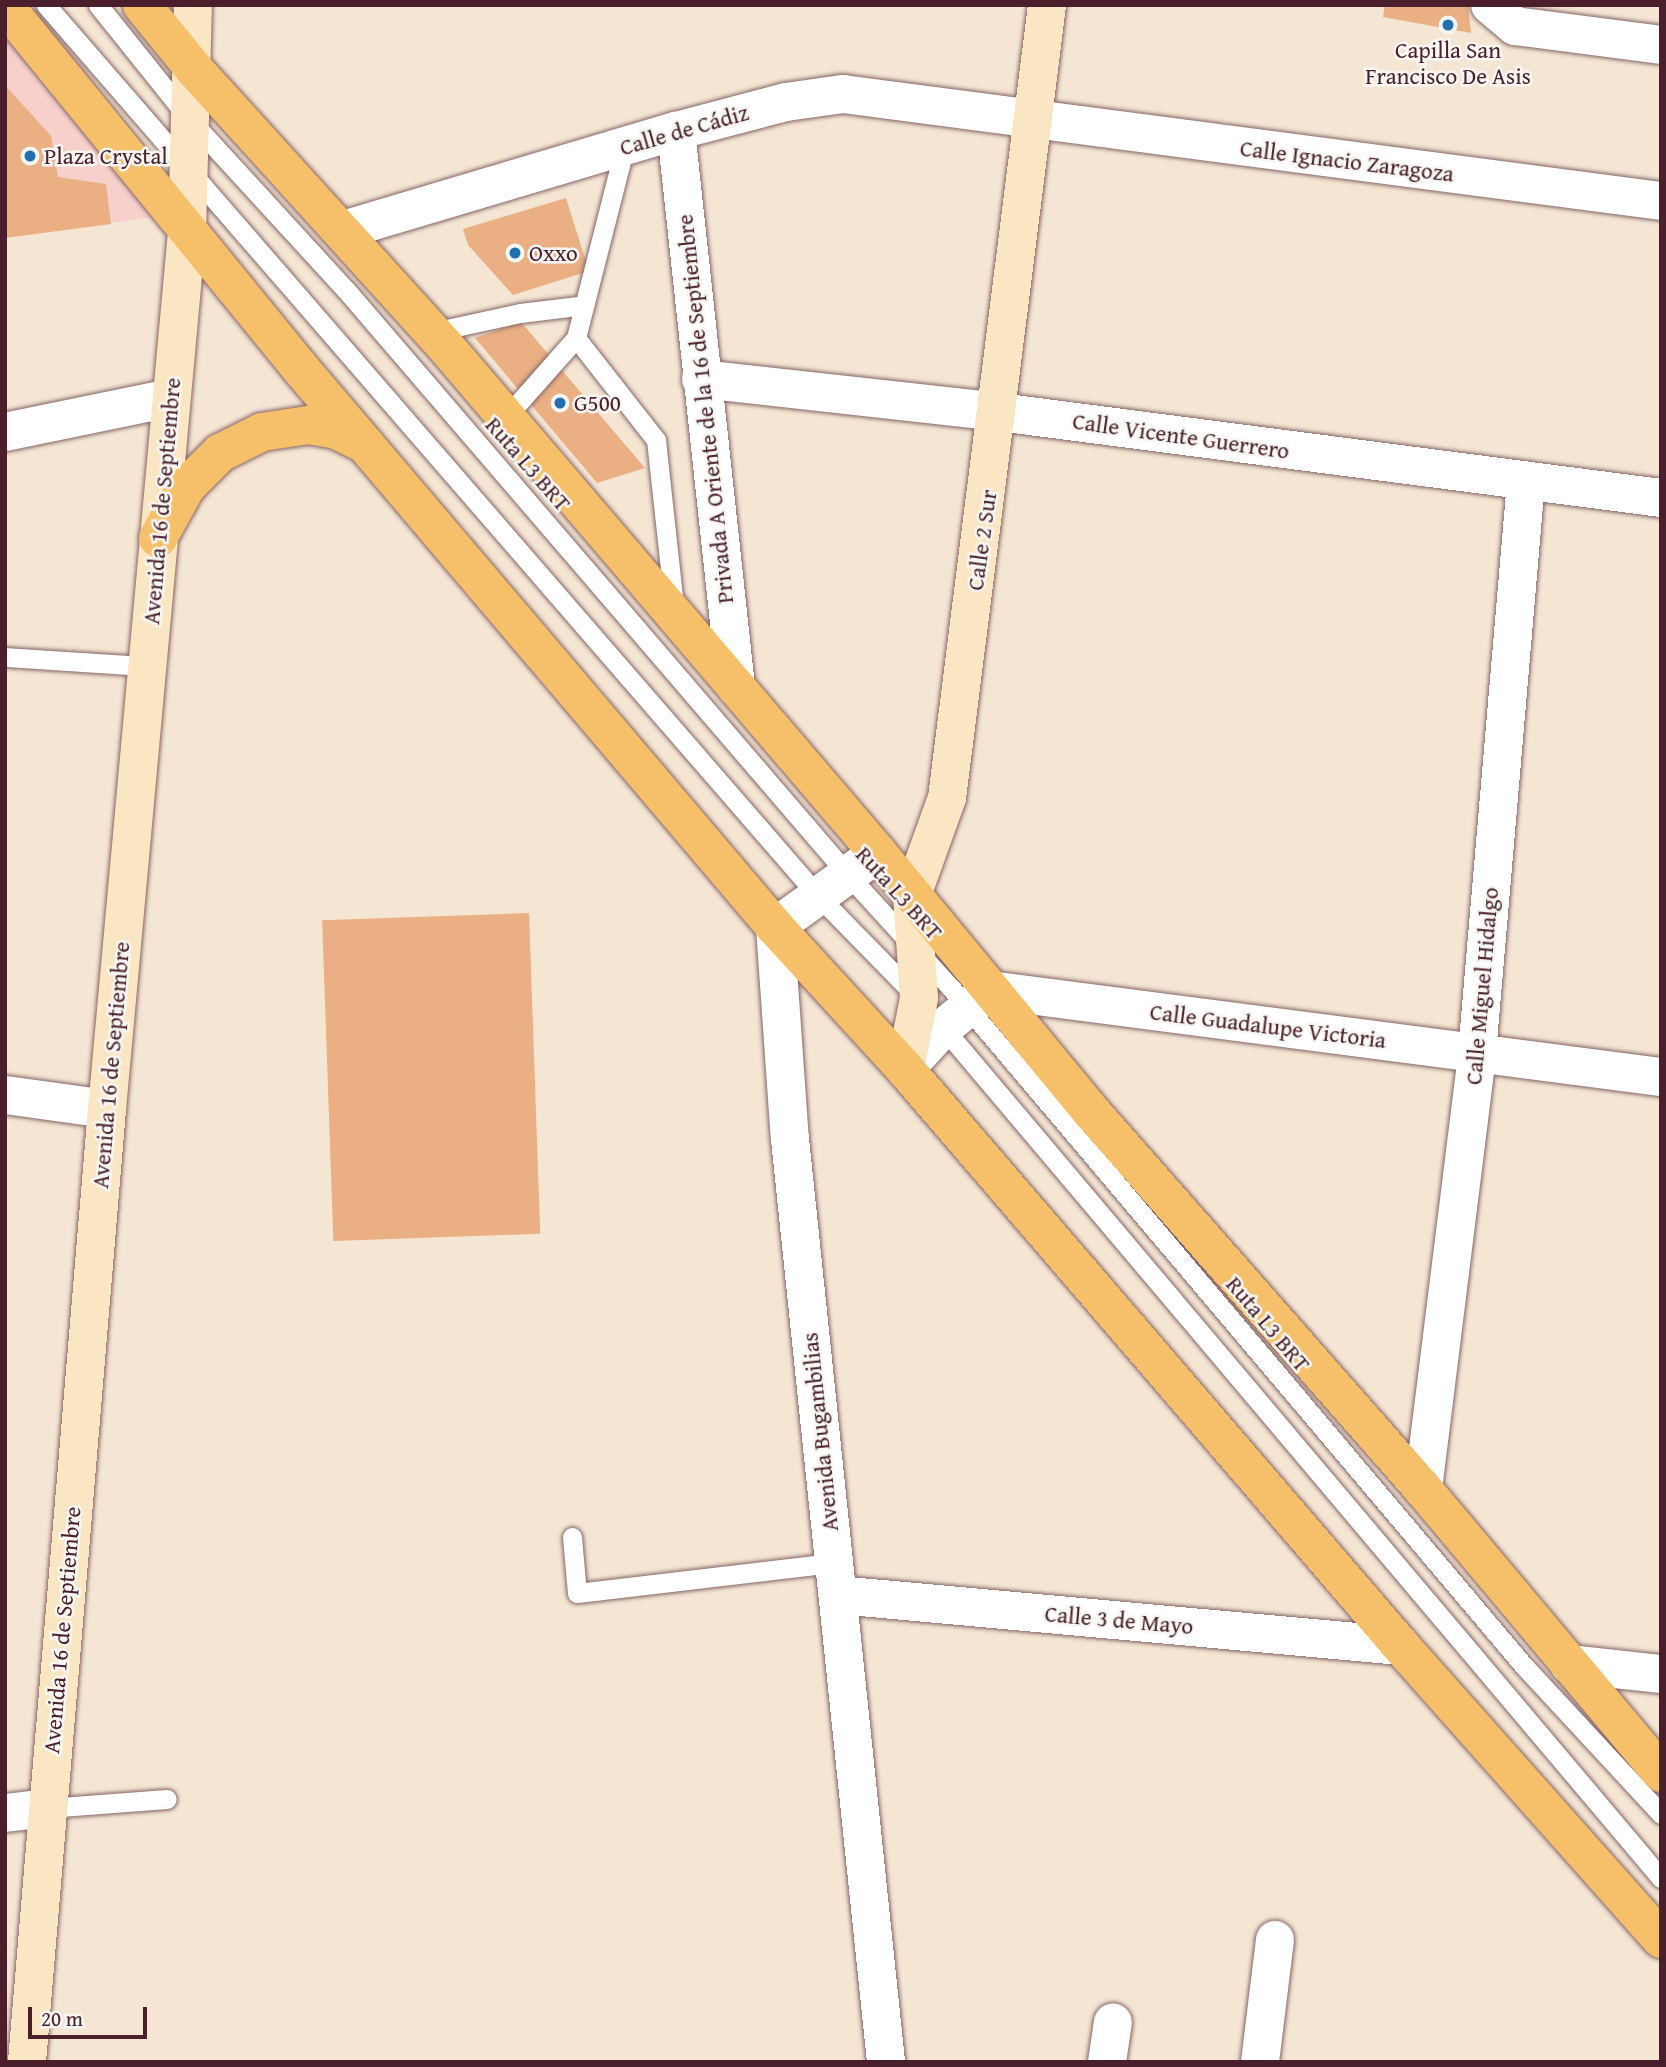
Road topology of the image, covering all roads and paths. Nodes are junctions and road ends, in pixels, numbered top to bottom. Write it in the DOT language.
graph roads {
  1 [pos="46,5"];
  2 [pos="99,5"];
  3 [pos="142,5"];
  4 [pos="193,5"];
  5 [pos="1047,5"];
  6 [pos="1490,5"];
  7 [pos="5,6"];
  8 [pos="1661,45"];
  9 [pos="194,69"];
  10 [pos="191,121"];
  11 [pos="1034,122"];
  12 [pos="676,131"];
  13 [pos="625,146"];
  14 [pos="188,167"];
  15 [pos="1661,201"];
  16 [pos="343,230"];
  17 [pos="187,232"];
  18 [pos="585,305"];
  19 [pos="433,332"];
  20 [pos="576,338"];
  21 [pos="701,379"];
  22 [pos="171,398"];
  23 [pos="999,411"];
  24 [pos="506,417"];
  25 [pos="5,432"];
  26 [pos="369,447"];
  27 [pos="1526,482"];
  28 [pos="1661,498"];
  29 [pos="158,538"];
  30 [pos="675,614"];
  31 [pos="5,657"];
  32 [pos="146,666"];
  33 [pos="736,687"];
  34 [pos="864,864"];
  35 [pos="912,895"];
  36 [pos="818,897"];
  37 [pos="775,927"];
  38 [pos="917,950"];
  39 [pos="919,998"];
  40 [pos="967,1009"];
  41 [pos="1477,1053"];
  42 [pos="905,1069"];
  43 [pos="1661,1077"];
  44 [pos="5,1096"];
  45 [pos="107,1109"];
  46 [pos="1423,1489"];
  47 [pos="572,1537"];
  48 [pos="836,1579"];
  49 [pos="1401,1646"];
  50 [pos="1569,1664"];
  51 [pos="1661,1674"];
  52 [pos="1661,1773"];
  53 [pos="167,1799"];
  54 [pos="47,1808"];
  55 [pos="5,1812"];
  56 [pos="1661,1814"];
  57 [pos="1661,1878"];
  58 [pos="1661,1939"];
  59 [pos="1275,1940"];
  60 [pos="1113,2022"];
  61 [pos="27,2062"];
  62 [pos="886,2062"];
  63 [pos="1107,2062"];
  64 [pos="1260,2062"];
  1 -- 14 [label="lane"];
  2 -- 10 [label="lane, Ruta L3 BRT"];
  3 -- 9 [label="main road"];
  4 -- 9 [label="main road, Avenida 16 de Septiembre"];
  5 -- 11 [label="main road, Calle 2 Sur"];
  6 -- 8 [label="street"];
  7 -- 17 [label="main road"];
  9 -- 10 [label="main road, Avenida 16 de Septiembre"];
  9 -- 16 [label="main road"];
  10 -- 14 [label="main road, Avenida 16 de Septiembre"];
  10 -- 34 [label="lane, Ruta L3 BRT"];
  11 -- 12 [label="street, Calle de Cádiz"];
  11 -- 15 [label="street, Calle Ignacio Zaragoza"];
  11 -- 23 [label="main road, Calle 2 Sur"];
  12 -- 13 [label="street, Calle de Cádiz"];
  12 -- 21 [label="street, Privada A Oriente de la 16 de Septiembre"];
  13 -- 16 [label="street, Calle de Cádiz"];
  13 -- 18 [label="lane"];
  14 -- 17 [label="main road, Avenida 16 de Septiembre"];
  14 -- 36 [label="lane"];
  16 -- 19 [label="main road"];
  17 -- 22 [label="main road, Avenida 16 de Septiembre"];
  17 -- 26 [label="main road"];
  18 -- 19 [label="lane"];
  18 -- 20 [label="lane"];
  19 -- 24 [label="main road"];
  20 -- 24 [label="lane"];
  20 -- 30 [label="lane"];
  21 -- 23 [label="street, Calle Vicente Guerrero"];
  21 -- 33 [label="street, Privada A Oriente de la 16 de Septiembre"];
  22 -- 25 [label="street"];
  22 -- 29 [label="main road, Avenida 16 de Septiembre"];
  23 -- 27 [label="street, Calle Vicente Guerrero"];
  23 -- 35 [label="main road, Calle 2 Sur"];
  24 -- 30 [label="main road"];
  26 -- 29 [label="main road"];
  26 -- 37 [label="main road"];
  27 -- 28 [label="street, Calle Vicente Guerrero"];
  27 -- 41 [label="street, Calle Miguel Hidalgo"];
  29 -- 32 [label="main road, Avenida 16 de Septiembre"];
  30 -- 33 [label="main road"];
  31 -- 32 [label="lane"];
  32 -- 45 [label="main road, Avenida 16 de Septiembre"];
  33 -- 34 [label="main road"];
  34 -- 35 [label="main road"];
  34 -- 36 [label="street"];
  34 -- 38 [label="lane, Ruta L3 BRT"];
  35 -- 38 [label="main road, Calle 2 Sur"];
  35 -- 40 [label="main road"];
  36 -- 37 [label="street"];
  36 -- 39 [label="lane"];
  37 -- 42 [label="main road"];
  37 -- 48 [label="street, Avenida Bugambilias"];
  38 -- 39 [label="main road, Calle 2 Sur"];
  38 -- 40 [label="lane, Ruta L3 BRT"];
  39 -- 40 [label="lane"];
  39 -- 42 [label="main road, Calle 2 Sur"];
  40 -- 41 [label="street, Calle Guadalupe Victoria"];
  40 -- 42 [label="street"];
  40 -- 46 [label="main road"];
  40 -- 56 [label="lane, Ruta L3 BRT"];
  40 -- 57 [label="lane"];
  41 -- 43 [label="street, Calle Guadalupe Victoria"];
  41 -- 46 [label="street, Calle Miguel Hidalgo"];
  42 -- 49 [label="main road"];
  44 -- 45 [label="street"];
  45 -- 54 [label="main road, Avenida 16 de Septiembre"];
  46 -- 50 [label="main road"];
  47 -- 48 [label="lane"];
  48 -- 49 [label="street, Calle 3 de Mayo"];
  48 -- 62 [label="street, Avenida Bugambilias"];
  49 -- 58 [label="main road"];
  50 -- 51 [label="street"];
  50 -- 52 [label="main road"];
  53 -- 54 [label="lane"];
  54 -- 55 [label="street"];
  54 -- 61 [label="main road, Avenida 16 de Septiembre"];
  59 -- 64 [label="street"];
  60 -- 63 [label="street"];
}
